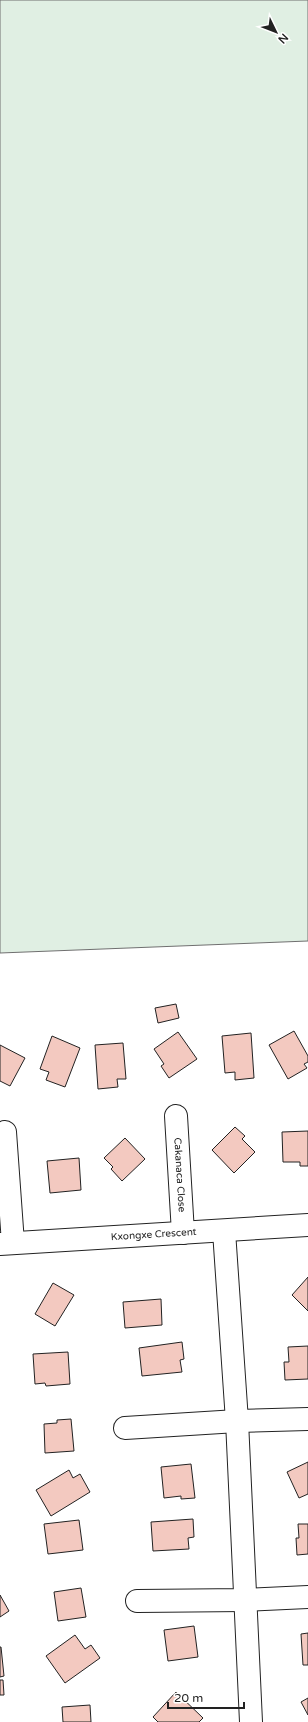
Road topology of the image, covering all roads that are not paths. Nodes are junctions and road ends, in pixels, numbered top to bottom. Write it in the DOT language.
graph roads {
  1 [pos="176,1116"];
  2 [pos="5,1132"];
  3 [pos="308,1225"];
  4 [pos="224,1231"];
  5 [pos="183,1233"];
  6 [pos="6,1244"];
  7 [pos="308,1418"];
  8 [pos="236,1421"];
  9 [pos="125,1428"];
  10 [pos="308,1597"];
  11 [pos="245,1600"];
  12 [pos="137,1601"];
  13 [pos="252,1722"];
  1 -- 5 [label="street, Cakanaca Close"];
  2 -- 6 [label="street"];
  3 -- 4 [label="street, Kxongxe Crescent"];
  4 -- 5 [label="street, Kxongxe Crescent"];
  4 -- 8 [label="street"];
  5 -- 6 [label="street, Kxongxe Crescent"];
  7 -- 8 [label="street"];
  8 -- 9 [label="street"];
  8 -- 11 [label="street"];
  10 -- 11 [label="street"];
  11 -- 12 [label="street"];
  11 -- 13 [label="street"];
}
